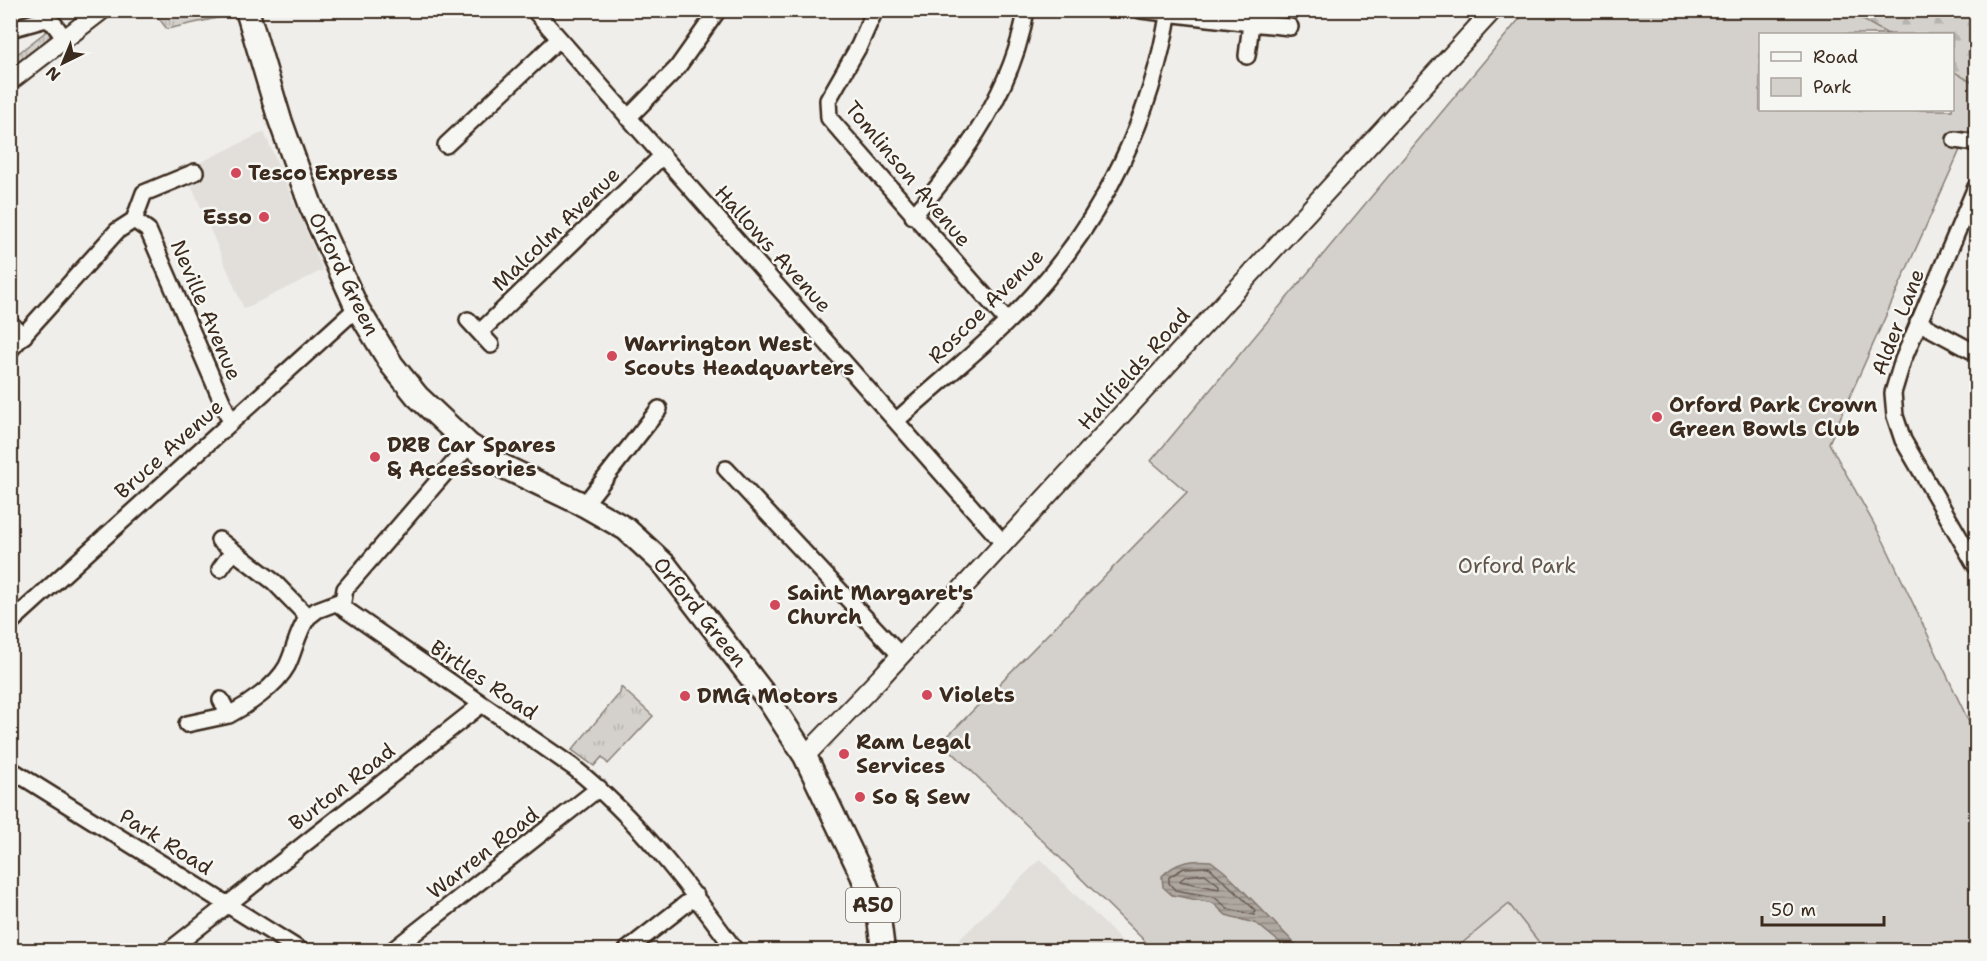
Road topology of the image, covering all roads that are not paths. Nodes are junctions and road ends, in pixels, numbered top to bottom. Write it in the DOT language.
graph roads {
  1 [pos="102,10"];
  2 [pos="247,10"];
  3 [pos="534,10"];
  4 [pos="718,10"];
  5 [pos="875,10"];
  6 [pos="1026,10"];
  7 [pos="1141,10"];
  8 [pos="1492,10"];
  9 [pos="1169,12"];
  10 [pos="1251,23"];
  11 [pos="1290,27"];
  12 [pos="10,29"];
  13 [pos="65,39"];
  14 [pos="559,39"];
  15 [pos="1247,56"];
  16 [pos="10,81"];
  17 [pos="628,118"];
  18 [pos="1955,140"];
  19 [pos="1977,143"];
  20 [pos="446,146"];
  21 [pos="662,157"];
  22 [pos="195,172"];
  23 [pos="1977,187"];
  24 [pos="913,216"];
  25 [pos="134,220"];
  26 [pos="357,308"];
  27 [pos="468,320"];
  28 [pos="1007,321"];
  29 [pos="1918,322"];
  30 [pos="10,323"];
  31 [pos="480,332"];
  32 [pos="24,336"];
  33 [pos="491,345"];
  34 [pos="10,350"];
  35 [pos="1977,353"];
  36 [pos="659,409"];
  37 [pos="896,421"];
  38 [pos="231,422"];
  39 [pos="469,445"];
  40 [pos="726,469"];
  41 [pos="584,505"];
  42 [pos="219,540"];
  43 [pos="1004,544"];
  44 [pos="233,551"];
  45 [pos="1977,566"];
  46 [pos="220,568"];
  47 [pos="341,601"];
  48 [pos="308,617"];
  49 [pos="10,623"];
  50 [pos="901,656"];
  51 [pos="221,700"];
  52 [pos="483,704"];
  53 [pos="229,716"];
  54 [pos="187,724"];
  55 [pos="805,756"];
  56 [pos="10,769"];
  57 [pos="599,788"];
  58 [pos="696,897"];
  59 [pos="227,904"];
  60 [pos="170,951"];
  61 [pos="300,951"];
  62 [pos="393,951"];
  63 [pos="627,951"];
  64 [pos="735,951"];
  65 [pos="883,951"];
  1 -- 13 [label="street"];
  2 -- 26 [label="main road, Orford Green / A50"];
  3 -- 14 [label="street, Hallows Avenue"];
  4 -- 17 [label="street"];
  5 -- 24 [label="street, Tomlinson Avenue"];
  6 -- 24 [label="street"];
  7 -- 9 [label="street"];
  8 -- 43 [label="street, Hallfields Road"];
  9 -- 10 [label="street"];
  9 -- 28 [label="street, Roscoe Avenue"];
  10 -- 11 [label="street"];
  10 -- 15 [label="street"];
  12 -- 13 [label="street"];
  13 -- 16 [label="street"];
  14 -- 17 [label="street, Hallows Avenue"];
  14 -- 20 [label="street"];
  17 -- 21 [label="street, Hallows Avenue"];
  18 -- 19 [label="street"];
  21 -- 31 [label="street, Malcolm Avenue"];
  21 -- 37 [label="street, Hallows Avenue"];
  22 -- 25 [label="street"];
  23 -- 29 [label="street, Alder Lane"];
  24 -- 28 [label="street, Tomlinson Avenue"];
  25 -- 32 [label="street"];
  25 -- 38 [label="street, Neville Avenue"];
  26 -- 38 [label="street, Bruce Avenue"];
  26 -- 39 [label="main road, Orford Green / A50"];
  27 -- 31 [label="street"];
  28 -- 37 [label="street, Roscoe Avenue"];
  29 -- 35 [label="street"];
  29 -- 45 [label="street, Alder Lane"];
  30 -- 32 [label="street"];
  31 -- 33 [label="street"];
  32 -- 34 [label="street"];
  36 -- 41 [label="street"];
  37 -- 43 [label="street, Hallows Avenue"];
  38 -- 49 [label="street, Bruce Avenue"];
  39 -- 41 [label="main road, Orford Green / A50"];
  39 -- 47 [label="street"];
  40 -- 50 [label="street"];
  41 -- 55 [label="main road, Orford Green / A50"];
  42 -- 44 [label="street"];
  43 -- 50 [label="street, Hallfields Road"];
  44 -- 46 [label="street"];
  44 -- 48 [label="street"];
  47 -- 48 [label="street"];
  47 -- 52 [label="street, Birtles Road"];
  48 -- 53 [label="street"];
  50 -- 55 [label="street, Hallfields Road"];
  51 -- 53 [label="street"];
  52 -- 57 [label="street, Birtles Road"];
  52 -- 59 [label="street, Burton Road"];
  53 -- 54 [label="street"];
  55 -- 65 [label="main road, Orford Green / A50"];
  56 -- 59 [label="street, Park Road"];
  57 -- 58 [label="street, Birtles Road"];
  57 -- 62 [label="street, Warren Road"];
  58 -- 63 [label="street"];
  58 -- 64 [label="street, Birtles Road"];
  59 -- 60 [label="street"];
  59 -- 61 [label="street, Park Road"];
}
